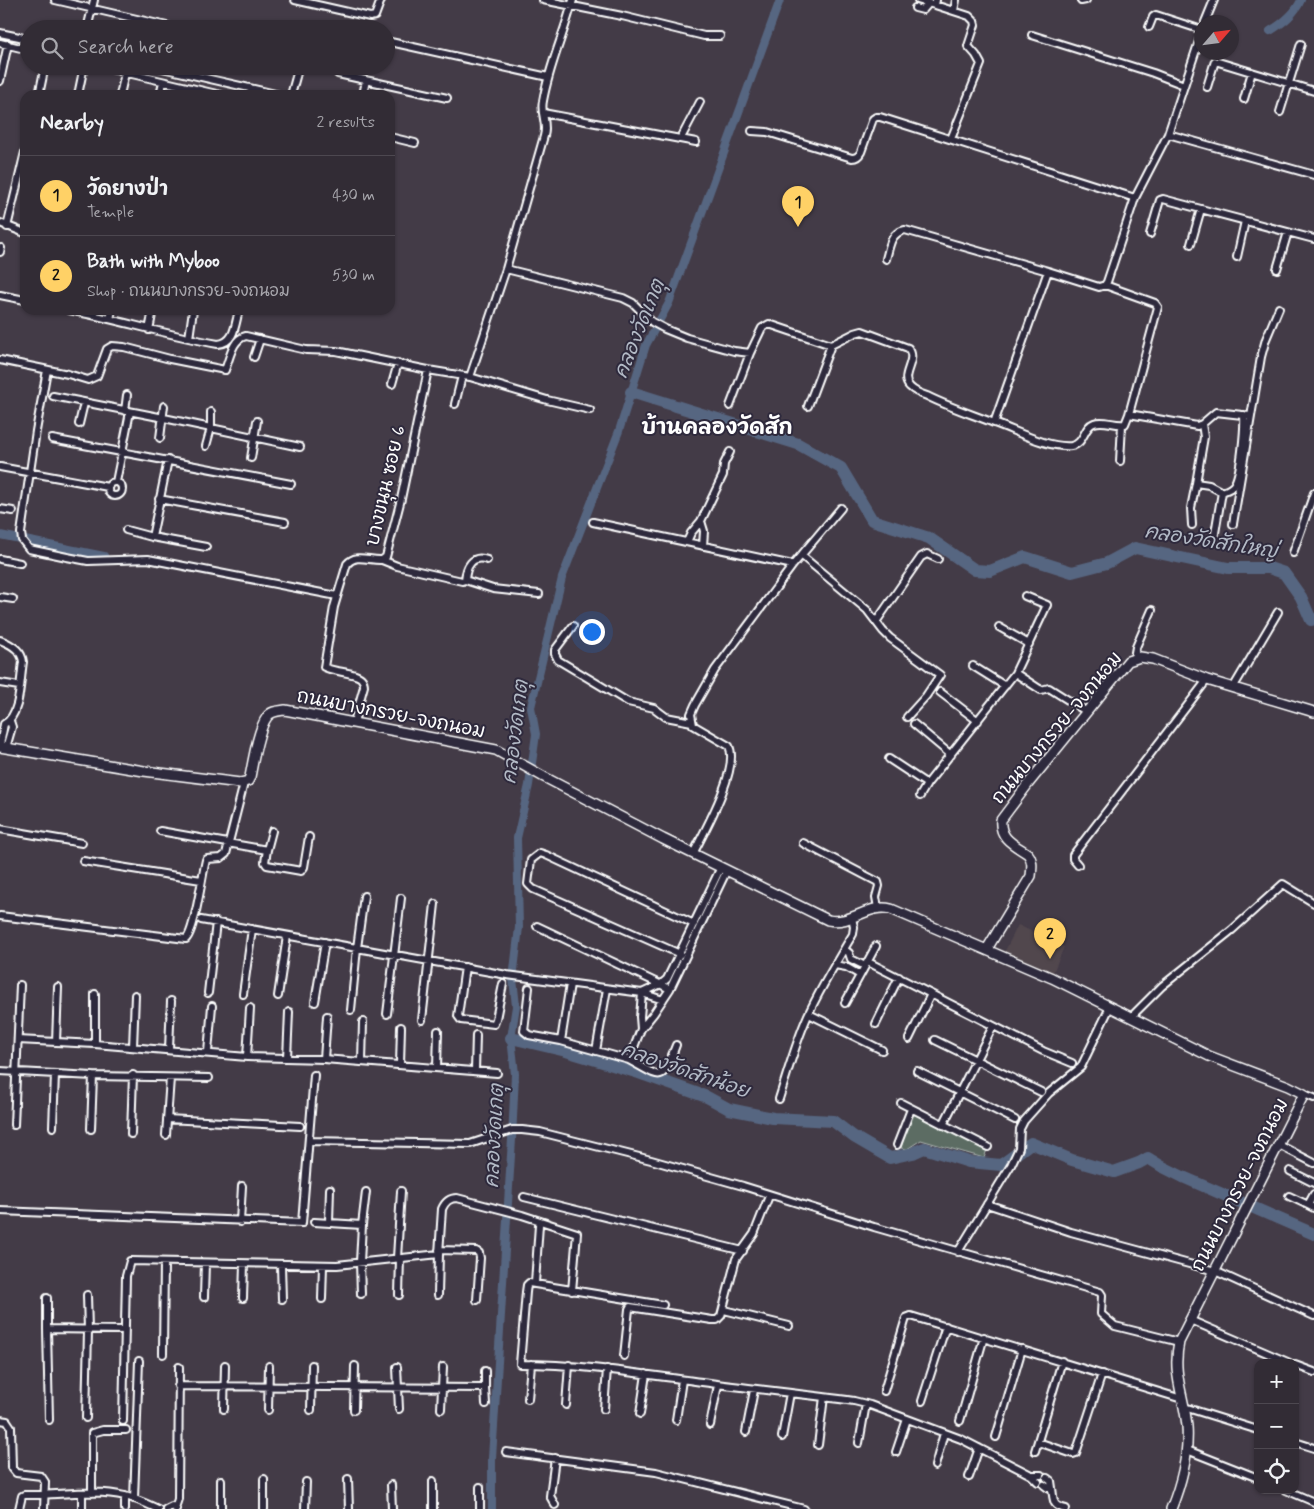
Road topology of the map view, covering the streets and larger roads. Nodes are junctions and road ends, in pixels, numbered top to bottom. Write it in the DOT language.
graph roads {
  1 [pos="55,0"];
  2 [pos="94,0"];
  3 [pos="295,0"];
  4 [pos="381,0"];
  5 [pos="543,0"];
  6 [pos="918,0"];
  7 [pos="956,0"];
  8 [pos="1214,0"];
  9 [pos="573,2"];
  10 [pos="934,3"];
  11 [pos="92,8"];
  12 [pos="916,8"];
  13 [pos="954,11"];
  14 [pos="1208,15"];
  15 [pos="89,20"];
  16 [pos="142,20"];
  17 [pos="1149,27"];
  18 [pos="1194,28"];
  19 [pos="0,33"];
  20 [pos="1032,35"];
  21 [pos="720,36"];
  22 [pos="20,37"];
  23 [pos="0,43"];
  24 [pos="395,43"];
  25 [pos="8,44"];
  26 [pos="1301,44"];
  27 [pos="20,47"];
  28 [pos="1194,55"];
  29 [pos="1252,72"];
  30 [pos="43,75"];
  31 [pos="82,75"];
  32 [pos="125,75"];
  33 [pos="130,75"];
  34 [pos="192,75"];
  35 [pos="297,75"];
  36 [pos="343,75"];
  37 [pos="548,77"];
  38 [pos="0,80"];
  39 [pos="366,80"];
  40 [pos="163,82"];
  41 [pos="1290,84"];
  42 [pos="1184,85"];
  43 [pos="1207,87"];
  44 [pos="39,90"];
  45 [pos="79,90"];
  46 [pos="121,90"];
  47 [pos="161,90"];
  48 [pos="191,90"];
  49 [pos="258,90"];
  50 [pos="292,90"];
  51 [pos="363,90"];
  52 [pos="1314,91"];
  53 [pos="447,98"];
  54 [pos="1244,99"];
  55 [pos="700,102"];
  56 [pos="1280,112"];
  57 [pos="544,113"];
  58 [pos="752,131"];
  59 [pos="1168,134"];
  60 [pos="395,138"];
  61 [pos="681,138"];
  62 [pos="951,139"];
  63 [pos="696,142"];
  64 [pos="415,143"];
  65 [pos="20,173"];
  66 [pos="1314,175"];
  67 [pos="1135,198"];
  68 [pos="1201,209"];
  69 [pos="1245,221"];
  70 [pos="0,223"];
  71 [pos="7,227"];
  72 [pos="20,231"];
  73 [pos="1288,232"];
  74 [pos="1150,234"];
  75 [pos="1314,239"];
  76 [pos="1191,244"];
  77 [pos="1237,257"];
  78 [pos="886,259"];
  79 [pos="506,269"];
  80 [pos="1277,269"];
  81 [pos="1048,270"];
  82 [pos="1105,285"];
  83 [pos="0,295"];
  84 [pos="20,299"];
  85 [pos="1279,308"];
  86 [pos="92,315"];
  87 [pos="111,315"];
  88 [pos="152,315"];
  89 [pos="192,315"];
  90 [pos="238,315"];
  91 [pos="110,319"];
  92 [pos="149,330"];
  93 [pos="189,338"];
  94 [pos="260,339"];
  95 [pos="831,345"];
  96 [pos="750,353"];
  97 [pos="254,357"];
  98 [pos="0,360"];
  99 [pos="398,363"];
  100 [pos="47,370"];
  101 [pos="428,370"];
  102 [pos="462,376"];
  103 [pos="470,377"];
  104 [pos="392,384"];
  105 [pos="127,395"];
  106 [pos="53,396"];
  107 [pos="84,403"];
  108 [pos="455,404"];
  109 [pos="164,406"];
  110 [pos="730,406"];
  111 [pos="808,406"];
  112 [pos="590,410"];
  113 [pos="127,412"];
  114 [pos="211,412"];
  115 [pos="1128,414"];
  116 [pos="1247,416"];
  117 [pos="164,418"];
  118 [pos="257,421"];
  119 [pos="994,423"];
  120 [pos="79,424"];
  121 [pos="1202,424"];
  122 [pos="1122,425"];
  123 [pos="211,428"];
  124 [pos="160,438"];
  125 [pos="255,438"];
  126 [pos="52,440"];
  127 [pos="206,446"];
  128 [pos="300,447"];
  129 [pos="730,452"];
  130 [pos="123,453"];
  131 [pos="251,458"];
  132 [pos="168,460"];
  133 [pos="1120,461"];
  134 [pos="0,468"];
  135 [pos="31,473"];
  136 [pos="116,482"];
  137 [pos="1196,483"];
  138 [pos="291,484"];
  139 [pos="108,487"];
  140 [pos="1222,492"];
  141 [pos="1314,493"];
  142 [pos="159,499"];
  143 [pos="841,508"];
  144 [pos="0,509"];
  145 [pos="13,511"];
  146 [pos="701,521"];
  147 [pos="285,522"];
  148 [pos="593,522"];
  149 [pos="1233,524"];
  150 [pos="1192,525"];
  151 [pos="126,530"];
  152 [pos="152,537"];
  153 [pos="1214,539"];
  154 [pos="687,542"];
  155 [pos="703,546"];
  156 [pos="206,547"];
  157 [pos="1293,553"];
  158 [pos="802,556"];
  159 [pos="0,559"];
  160 [pos="938,559"];
  161 [pos="382,560"];
  162 [pos="487,560"];
  163 [pos="20,562"];
  164 [pos="793,565"];
  165 [pos="465,580"];
  166 [pos="539,594"];
  167 [pos="337,596"];
  168 [pos="1025,596"];
  169 [pos="0,597"];
  170 [pos="13,599"];
  171 [pos="1152,610"];
  172 [pos="1278,612"];
  173 [pos="876,622"];
  174 [pos="573,626"];
  175 [pos="998,627"];
  176 [pos="0,640"];
  177 [pos="1029,644"];
  178 [pos="1134,658"];
  179 [pos="973,666"];
  180 [pos="1015,674"];
  181 [pos="1207,680"];
  182 [pos="0,683"];
  183 [pos="19,686"];
  184 [pos="1005,686"];
  185 [pos="1233,688"];
  186 [pos="940,692"];
  187 [pos="1087,712"];
  188 [pos="1314,712"];
  189 [pos="907,717"];
  190 [pos="978,721"];
  191 [pos="354,722"];
  192 [pos="692,722"];
  193 [pos="914,724"];
  194 [pos="2,747"];
  195 [pos="951,755"];
  196 [pos="889,759"];
  197 [pos="244,783"];
  198 [pos="927,784"];
  199 [pos="920,796"];
  200 [pos="0,830"];
  201 [pos="160,831"];
  202 [pos="272,831"];
  203 [pos="309,837"];
  204 [pos="82,843"];
  205 [pos="229,843"];
  206 [pos="804,844"];
  207 [pos="267,850"];
  208 [pos="693,854"];
  209 [pos="83,861"];
  210 [pos="1078,865"];
  211 [pos="724,869"];
  212 [pos="201,880"];
  213 [pos="364,896"];
  214 [pos="401,898"];
  215 [pos="1314,903"];
  216 [pos="435,904"];
  217 [pos="878,908"];
  218 [pos="0,916"];
  219 [pos="852,918"];
  220 [pos="202,920"];
  221 [pos="698,921"];
  222 [pos="216,922"];
  223 [pos="537,926"];
  224 [pos="252,929"];
  225 [pos="287,936"];
  226 [pos="325,942"];
  227 [pos="876,946"];
  228 [pos="356,948"];
  229 [pos="844,949"];
  230 [pos="987,949"];
  231 [pos="683,952"];
  232 [pos="395,956"];
  233 [pos="851,959"];
  234 [pos="429,961"];
  235 [pos="867,964"];
  236 [pos="835,965"];
  237 [pos="465,967"];
  238 [pos="846,968"];
  239 [pos="860,975"];
  240 [pos="899,977"];
  241 [pos="502,984"];
  242 [pos="570,984"];
  243 [pos="661,984"];
  244 [pos="20,985"];
  245 [pos="58,987"];
  246 [pos="529,988"];
  247 [pos="607,989"];
  248 [pos="670,989"];
  249 [pos="642,993"];
  250 [pos="95,994"];
  251 [pos="208,994"];
  252 [pos="243,994"];
  253 [pos="931,994"];
  254 [pos="135,995"];
  255 [pos="278,996"];
  256 [pos="664,1000"];
  257 [pos="171,1001"];
  258 [pos="315,1002"];
  259 [pos="845,1003"];
  260 [pos="212,1006"];
  261 [pos="1110,1007"];
  262 [pos="250,1008"];
  263 [pos="351,1010"];
  264 [pos="289,1012"];
  265 [pos="387,1014"];
  266 [pos="809,1014"];
  267 [pos="327,1016"];
  268 [pos="1131,1018"];
  269 [pos="422,1020"];
  270 [pos="363,1022"];
  271 [pos="876,1024"];
  272 [pos="993,1026"];
  273 [pos="401,1027"];
  274 [pos="641,1028"];
  275 [pos="438,1032"];
  276 [pos="476,1034"];
  277 [pos="909,1039"];
  278 [pos="18,1040"];
  279 [pos="935,1040"];
  280 [pos="561,1041"];
  281 [pos="56,1042"];
  282 [pos="94,1044"];
  283 [pos="676,1045"];
  284 [pos="133,1047"];
  285 [pos="170,1049"];
  286 [pos="882,1050"];
  287 [pos="596,1051"];
  288 [pos="208,1052"];
  289 [pos="247,1056"];
  290 [pos="287,1058"];
  291 [pos="324,1059"];
  292 [pos="629,1060"];
  293 [pos="976,1060"];
  294 [pos="362,1062"];
  295 [pos="1072,1063"];
  296 [pos="400,1065"];
  297 [pos="437,1068"];
  298 [pos="0,1070"];
  299 [pos="917,1070"];
  300 [pos="475,1071"];
  301 [pos="16,1072"];
  302 [pos="496,1072"];
  303 [pos="55,1074"];
  304 [pos="133,1075"];
  305 [pos="314,1075"];
  306 [pos="93,1076"];
  307 [pos="170,1078"];
  308 [pos="208,1078"];
  309 [pos="959,1092"];
  310 [pos="1041,1092"];
  311 [pos="1304,1094"];
  312 [pos="1314,1098"];
  313 [pos="779,1099"];
  314 [pos="901,1103"];
  315 [pos="911,1109"];
  316 [pos="167,1119"];
  317 [pos="1015,1120"];
  318 [pos="14,1125"];
  319 [pos="943,1125"];
  320 [pos="300,1126"];
  321 [pos="52,1127"];
  322 [pos="91,1129"];
  323 [pos="131,1134"];
  324 [pos="166,1134"];
  325 [pos="310,1141"];
  326 [pos="897,1145"];
  327 [pos="1279,1145"];
  328 [pos="988,1147"];
  329 [pos="1314,1163"];
  330 [pos="1290,1171"];
  331 [pos="1314,1183"];
  332 [pos="242,1186"];
  333 [pos="330,1189"];
  334 [pos="401,1190"];
  335 [pos="366,1192"];
  336 [pos="1314,1194"];
  337 [pos="769,1196"];
  338 [pos="1289,1196"];
  339 [pos="524,1197"];
  340 [pos="987,1204"];
  341 [pos="1311,1207"];
  342 [pos="0,1211"];
  343 [pos="240,1222"];
  344 [pos="314,1222"];
  345 [pos="329,1222"];
  346 [pos="362,1225"];
  347 [pos="539,1225"];
  348 [pos="743,1251"];
  349 [pos="439,1252"];
  350 [pos="958,1252"];
  351 [pos="398,1258"];
  352 [pos="164,1262"];
  353 [pos="360,1262"];
  354 [pos="205,1263"];
  355 [pos="244,1264"];
  356 [pos="281,1265"];
  357 [pos="323,1265"];
  358 [pos="1215,1271"];
  359 [pos="535,1283"];
  360 [pos="572,1291"];
  361 [pos="361,1294"];
  362 [pos="87,1295"];
  363 [pos="438,1295"];
  364 [pos="204,1296"];
  365 [pos="400,1296"];
  366 [pos="48,1298"];
  367 [pos="243,1298"];
  368 [pos="282,1299"];
  369 [pos="322,1299"];
  370 [pos="477,1300"];
  371 [pos="663,1305"];
  372 [pos="724,1310"];
  373 [pos="1314,1316"];
  374 [pos="1190,1320"];
  375 [pos="789,1326"];
  376 [pos="946,1326"];
  377 [pos="47,1330"];
  378 [pos="88,1330"];
  379 [pos="126,1330"];
  380 [pos="984,1337"];
  381 [pos="1179,1342"];
  382 [pos="1022,1349"];
  383 [pos="163,1354"];
  384 [pos="624,1356"];
  385 [pos="1281,1359"];
  386 [pos="139,1361"];
  387 [pos="1062,1361"];
  388 [pos="531,1364"];
  389 [pos="225,1365"];
  390 [pos="312,1365"];
  391 [pos="570,1365"];
  392 [pos="269,1366"];
  393 [pos="355,1366"];
  394 [pos="1299,1366"];
  395 [pos="179,1367"];
  396 [pos="397,1367"];
  397 [pos="443,1367"];
  398 [pos="607,1369"];
  399 [pos="485,1371"];
  400 [pos="1314,1372"];
  401 [pos="646,1374"];
  402 [pos="1102,1374"];
  403 [pos="682,1380"];
  404 [pos="718,1385"];
  405 [pos="178,1386"];
  406 [pos="225,1386"];
  407 [pos="268,1386"];
  408 [pos="311,1386"];
  409 [pos="354,1387"];
  410 [pos="397,1388"];
  411 [pos="442,1388"];
  412 [pos="485,1388"];
  413 [pos="754,1390"];
  414 [pos="884,1391"];
  415 [pos="790,1394"];
  416 [pos="824,1397"];
  417 [pos="528,1399"];
  418 [pos="922,1401"];
  419 [pos="1183,1403"];
  420 [pos="486,1404"];
  421 [pos="566,1404"];
  422 [pos="866,1404"];
  423 [pos="399,1409"];
  424 [pos="441,1409"];
  425 [pos="224,1410"];
  426 [pos="268,1410"];
  427 [pos="310,1410"];
  428 [pos="354,1410"];
  429 [pos="604,1410"];
  430 [pos="640,1414"];
  431 [pos="86,1418"];
  432 [pos="907,1419"];
  433 [pos="0,1420"];
  434 [pos="49,1420"];
  435 [pos="676,1420"];
  436 [pos="123,1421"];
  437 [pos="960,1421"];
  438 [pos="710,1425"];
  439 [pos="1254,1429"];
  440 [pos="126,1430"];
  441 [pos="746,1432"];
  442 [pos="944,1433"];
  443 [pos="782,1437"];
  444 [pos="996,1437"];
  445 [pos="1038,1442"];
  446 [pos="859,1443"];
  447 [pos="1299,1443"];
  448 [pos="818,1445"];
  449 [pos="979,1448"];
  450 [pos="1314,1448"];
  451 [pos="1186,1450"];
  452 [pos="1035,1451"];
  453 [pos="506,1452"];
  454 [pos="896,1452"];
  455 [pos="555,1458"];
  456 [pos="934,1466"];
  457 [pos="1031,1474"];
  458 [pos="1254,1476"];
  459 [pos="970,1477"];
  460 [pos="264,1479"];
  461 [pos="348,1479"];
  462 [pos="221,1480"];
  463 [pos="433,1481"];
  464 [pos="306,1482"];
  465 [pos="391,1484"];
  466 [pos="480,1486"];
  467 [pos="1052,1488"];
  468 [pos="82,1493"];
  469 [pos="92,1493"];
  470 [pos="1295,1494"];
  471 [pos="44,1496"];
  472 [pos="125,1496"];
  473 [pos="134,1499"];
  474 [pos="1314,1502"];
  475 [pos="556,1505"];
  476 [pos="153,1508"];
  477 [pos="176,1508"];
  478 [pos="19,1509"];
  479 [pos="44,1509"];
  480 [pos="82,1509"];
  481 [pos="125,1509"];
  482 [pos="166,1509"];
  483 [pos="221,1509"];
  484 [pos="264,1509"];
  485 [pos="305,1509"];
  486 [pos="348,1509"];
  487 [pos="392,1509"];
  488 [pos="433,1509"];
  489 [pos="480,1509"];
  490 [pos="804,1509"];
  491 [pos="1066,1509"];
  492 [pos="1171,1509"];
  1 -- 11 [label="street"];
  2 -- 11 [label="street"];
  3 -- 4 [label="street"];
  5 -- 9 [label="street"];
  6 -- 10 [label="street"];
  7 -- 13 [label="street"];
  8 -- 14 [label="street"];
  9 -- 21 [label="street"];
  9 -- 37 [label="street"];
  10 -- 12 [label="street"];
  10 -- 13 [label="street"];
  11 -- 15 [label="street"];
  11 -- 16 [label="street"];
  13 -- 62 [label="street"];
  17 -- 18 [label="street"];
  19 -- 22 [label="street"];
  20 -- 42 [label="street"];
  23 -- 25 [label="street"];
  24 -- 37 [label="street"];
  25 -- 27 [label="street"];
  25 -- 38 [label="street"];
  26 -- 41 [label="street"];
  28 -- 42 [label="street"];
  29 -- 41 [label="street"];
  29 -- 43 [label="street"];
  29 -- 54 [label="street"];
  30 -- 44 [label="street"];
  31 -- 45 [label="street"];
  32 -- 46 [label="street"];
  33 -- 40 [label="street"];
  34 -- 49 [label="street"];
  35 -- 50 [label="street"];
  36 -- 39 [label="street"];
  37 -- 57 [label="street"];
  39 -- 51 [label="street"];
  39 -- 53 [label="street"];
  40 -- 47 [label="street"];
  40 -- 48 [label="street"];
  41 -- 52 [label="street"];
  41 -- 56 [label="street"];
  42 -- 59 [label="street"];
  55 -- 61 [label="street"];
  57 -- 61 [label="street"];
  57 -- 79 [label="street"];
  58 -- 62 [label="street"];
  59 -- 66 [label="street"];
  59 -- 67 [label="street"];
  60 -- 64 [label="street"];
  61 -- 63 [label="street"];
  62 -- 67 [label="street"];
  65 -- 71 [label="street"];
  67 -- 82 [label="street"];
  68 -- 69 [label="street"];
  68 -- 74 [label="street"];
  68 -- 76 [label="street"];
  69 -- 73 [label="street"];
  69 -- 77 [label="street"];
  70 -- 71 [label="street"];
  71 -- 72 [label="street"];
  73 -- 75 [label="street"];
  73 -- 80 [label="street"];
  78 -- 81 [label="street"];
  79 -- 96 [label="street"];
  79 -- 103 [label="street"];
  81 -- 82 [label="street"];
  81 -- 119 [label="street"];
  82 -- 115 [label="street"];
  83 -- 84 [label="street"];
  85 -- 116 [label="street"];
  86 -- 91 [label="street"];
  87 -- 91 [label="street"];
  88 -- 92 [label="street"];
  89 -- 93 [label="street"];
  90 -- 93 [label="street"];
  91 -- 92 [label="street"];
  92 -- 93 [label="street"];
  94 -- 97 [label="street"];
  94 -- 99 [label="street"];
  94 -- 100 [label="street"];
  95 -- 96 [label="street"];
  95 -- 111 [label="street"];
  95 -- 119 [label="street"];
  96 -- 110 [label="street"];
  98 -- 100 [label="street"];
  99 -- 101 [label="street"];
  99 -- 104 [label="street"];
  100 -- 135 [label="street"];
  101 -- 102 [label="street"];
  101 -- 161 [label="street, บางขนุน ซอย 6"];
  102 -- 103 [label="street"];
  102 -- 108 [label="street"];
  103 -- 112 [label="street"];
  105 -- 113 [label="street"];
  106 -- 107 [label="street"];
  107 -- 113 [label="street"];
  107 -- 120 [label="street"];
  109 -- 117 [label="street"];
  113 -- 117 [label="street"];
  113 -- 130 [label="street"];
  114 -- 123 [label="street"];
  115 -- 121 [label="street"];
  115 -- 122 [label="street"];
  116 -- 121 [label="street"];
  116 -- 140 [label="street"];
  116 -- 149 [label="street"];
  117 -- 123 [label="street"];
  117 -- 124 [label="street"];
  118 -- 125 [label="street"];
  119 -- 122 [label="street"];
  121 -- 137 [label="street"];
  122 -- 133 [label="street"];
  123 -- 125 [label="street"];
  123 -- 127 [label="street"];
  125 -- 128 [label="street"];
  125 -- 131 [label="street"];
  126 -- 130 [label="street"];
  129 -- 146 [label="street"];
  130 -- 132 [label="street"];
  130 -- 136 [label="street"];
  132 -- 138 [label="street"];
  132 -- 142 [label="street"];
  134 -- 135 [label="street"];
  135 -- 139 [label="street"];
  135 -- 167 [label="street"];
  136 -- 139 [label="street"];
  136 -- 139 [label="street"];
  137 -- 140 [label="street"];
  137 -- 150 [label="street"];
  140 -- 153 [label="street"];
  141 -- 157 [label="street"];
  142 -- 147 [label="street"];
  142 -- 152 [label="street"];
  143 -- 158 [label="street"];
  144 -- 145 [label="street"];
  146 -- 154 [label="street"];
  146 -- 155 [label="street"];
  148 -- 154 [label="street"];
  151 -- 152 [label="street"];
  152 -- 156 [label="street"];
  154 -- 155 [label="street"];
  155 -- 164 [label="street"];
  158 -- 164 [label="street"];
  158 -- 173 [label="street"];
  159 -- 163 [label="street"];
  160 -- 173 [label="street"];
  161 -- 165 [label="street"];
  161 -- 167 [label="street, บางขนุน ซอย 6"];
  162 -- 165 [label="street"];
  164 -- 192 [label="street"];
  165 -- 166 [label="street"];
  167 -- 191 [label="street, บางขนุน ซอย 6"];
  168 -- 177 [label="street"];
  169 -- 170 [label="street"];
  171 -- 178 [label="street"];
  172 -- 185 [label="street"];
  173 -- 189 [label="street"];
  174 -- 192 [label="street"];
  175 -- 177 [label="street"];
  176 -- 183 [label="street"];
  177 -- 180 [label="street"];
  178 -- 181 [label="street, ถนนบางกรวย-จงถนอม"];
  178 -- 187 [label="street, ถนนบางกรวย-จงถนอม"];
  179 -- 184 [label="street"];
  180 -- 184 [label="street"];
  180 -- 187 [label="street"];
  181 -- 185 [label="street, ถนนบางกรวย-จงถนอม"];
  181 -- 210 [label="street"];
  182 -- 183 [label="street"];
  183 -- 194 [label="street"];
  184 -- 190 [label="street"];
  185 -- 188 [label="street, ถนนบางกรวย-จงถนอม"];
  186 -- 190 [label="street"];
  187 -- 230 [label="street, ถนนบางกรวย-จงถนอม"];
  190 -- 195 [label="street"];
  191 -- 197 [label="street, ถนนบางกรวย-จงถนอม"];
  191 -- 208 [label="street, ถนนบางกรวย-จงถนอม"];
  192 -- 208 [label="street"];
  193 -- 195 [label="street"];
  194 -- 197 [label="street"];
  195 -- 198 [label="street"];
  196 -- 198 [label="street"];
  197 -- 205 [label="street"];
  198 -- 199 [label="street"];
  200 -- 204 [label="street"];
  201 -- 205 [label="street"];
  202 -- 207 [label="street"];
  203 -- 207 [label="street"];
  205 -- 207 [label="street"];
  205 -- 212 [label="street"];
  206 -- 217 [label="street"];
  208 -- 211 [label="street, ถนนบางกรวย-จงถนอม"];
  209 -- 212 [label="street"];
  211 -- 219 [label="street, ถนนบางกรวย-จงถนอม"];
  211 -- 221 [label="street"];
  212 -- 218 [label="street"];
  213 -- 228 [label="street"];
  214 -- 232 [label="street"];
  215 -- 268 [label="street"];
  216 -- 234 [label="street"];
  217 -- 219 [label="street, ถนนบางกรวย-จงถนอม"];
  217 -- 230 [label="street, ถนนบางกรวย-จงถนอม"];
  219 -- 229 [label="street"];
  220 -- 222 [label="street"];
  221 -- 231 [label="street"];
  221 -- 231 [label="street"];
  222 -- 224 [label="street"];
  222 -- 251 [label="street"];
  223 -- 243 [label="street"];
  224 -- 225 [label="street"];
  224 -- 252 [label="street"];
  225 -- 226 [label="street"];
  225 -- 255 [label="street"];
  226 -- 228 [label="street"];
  226 -- 258 [label="street"];
  227 -- 235 [label="street"];
  228 -- 232 [label="street"];
  228 -- 263 [label="street"];
  229 -- 233 [label="street"];
  229 -- 236 [label="street"];
  230 -- 261 [label="street, ถนนบางกรวย-จงถนอม"];
  231 -- 243 [label="street"];
  231 -- 248 [label="street"];
  232 -- 234 [label="street"];
  232 -- 265 [label="street"];
  233 -- 235 [label="street"];
  233 -- 238 [label="street"];
  234 -- 237 [label="street"];
  234 -- 269 [label="street"];
  235 -- 239 [label="street"];
  235 -- 240 [label="street"];
  236 -- 238 [label="street"];
  236 -- 266 [label="street"];
  237 -- 241 [label="street"];
  237 -- 242 [label="street"];
  238 -- 239 [label="street"];
  239 -- 259 [label="street"];
  240 -- 253 [label="street"];
  240 -- 271 [label="street"];
  242 -- 247 [label="street"];
  242 -- 280 [label="street"];
  243 -- 248 [label="street"];
  243 -- 249 [label="street"];
  244 -- 278 [label="street"];
  245 -- 281 [label="street"];
  246 -- 280 [label="street"];
  247 -- 249 [label="street"];
  247 -- 287 [label="street"];
  248 -- 256 [label="street"];
  249 -- 256 [label="street"];
  249 -- 274 [label="street"];
  250 -- 282 [label="street"];
  253 -- 272 [label="street"];
  253 -- 277 [label="street"];
  254 -- 284 [label="street"];
  256 -- 274 [label="street"];
  257 -- 285 [label="street"];
  260 -- 288 [label="street"];
  261 -- 268 [label="street, ถนนบางกรวย-จงถนอม"];
  261 -- 340 [label="street"];
  262 -- 289 [label="street"];
  264 -- 290 [label="street"];
  266 -- 286 [label="street"];
  266 -- 313 [label="street"];
  267 -- 291 [label="street"];
  268 -- 311 [label="street, ถนนบางกรวย-จงถนอม"];
  270 -- 294 [label="street"];
  272 -- 293 [label="street"];
  272 -- 295 [label="street"];
  273 -- 296 [label="street"];
  274 -- 292 [label="street"];
  275 -- 297 [label="street"];
  276 -- 300 [label="street"];
  278 -- 281 [label="street"];
  278 -- 301 [label="street"];
  279 -- 293 [label="street"];
  280 -- 287 [label="street"];
  281 -- 282 [label="street"];
  282 -- 284 [label="street"];
  283 -- 292 [label="street"];
  284 -- 285 [label="street"];
  285 -- 288 [label="street"];
  287 -- 292 [label="street"];
  288 -- 289 [label="street"];
  289 -- 290 [label="street"];
  290 -- 291 [label="street"];
  291 -- 294 [label="street"];
  293 -- 309 [label="street"];
  293 -- 310 [label="street"];
  294 -- 296 [label="street"];
  296 -- 297 [label="street"];
  297 -- 300 [label="street"];
  298 -- 301 [label="street"];
  299 -- 309 [label="street"];
  300 -- 302 [label="street"];
  301 -- 303 [label="street"];
  301 -- 318 [label="street"];
  303 -- 306 [label="street"];
  303 -- 321 [label="street"];
  304 -- 306 [label="street"];
  304 -- 307 [label="street"];
  304 -- 323 [label="street"];
  305 -- 325 [label="street"];
  306 -- 322 [label="street"];
  307 -- 308 [label="street"];
  307 -- 316 [label="street"];
  309 -- 317 [label="street"];
  309 -- 319 [label="street"];
  311 -- 312 [label="street"];
  311 -- 327 [label="street, ถนนบางกรวย-จงถนอม"];
  314 -- 315 [label="street"];
  315 -- 319 [label="street"];
  315 -- 326 [label="street"];
  316 -- 320 [label="street"];
  316 -- 324 [label="street"];
  319 -- 328 [label="street"];
  325 -- 337 [label="street"];
  325 -- 343 [label="street"];
  327 -- 329 [label="street"];
  327 -- 358 [label="street, ถนนบางกรวย-จงถนอม"];
  330 -- 331 [label="street"];
  332 -- 343 [label="street"];
  333 -- 345 [label="street"];
  334 -- 351 [label="street"];
  335 -- 346 [label="street"];
  336 -- 341 [label="street"];
  337 -- 348 [label="street"];
  337 -- 350 [label="street"];
  338 -- 341 [label="street"];
  339 -- 348 [label="street"];
  340 -- 350 [label="street"];
  340 -- 358 [label="street"];
  342 -- 343 [label="street"];
  344 -- 345 [label="street"];
  345 -- 346 [label="street"];
  346 -- 353 [label="street"];
  347 -- 359 [label="street"];
  348 -- 372 [label="street"];
  349 -- 351 [label="street"];
  349 -- 360 [label="street"];
  349 -- 363 [label="street"];
  349 -- 370 [label="street"];
  350 -- 381 [label="street"];
  351 -- 353 [label="street"];
  351 -- 365 [label="street"];
  352 -- 354 [label="street"];
  352 -- 379 [label="street"];
  352 -- 383 [label="street"];
  353 -- 357 [label="street"];
  353 -- 361 [label="street"];
  354 -- 355 [label="street"];
  354 -- 364 [label="street"];
  355 -- 356 [label="street"];
  355 -- 367 [label="street"];
  356 -- 357 [label="street"];
  356 -- 368 [label="street"];
  357 -- 369 [label="street"];
  358 -- 373 [label="street"];
  358 -- 374 [label="street, ถนนบางกรวย-จงถนอม"];
  359 -- 360 [label="street"];
  359 -- 388 [label="street"];
  360 -- 371 [label="street"];
  362 -- 378 [label="street"];
  366 -- 377 [label="street"];
  372 -- 375 [label="street"];
  372 -- 384 [label="street"];
  374 -- 381 [label="street, ถนนบางกรวย-จงถนอม"];
  374 -- 385 [label="street"];
  376 -- 380 [label="street"];
  376 -- 414 [label="street"];
  376 -- 418 [label="street"];
  377 -- 378 [label="street"];
  377 -- 434 [label="street"];
  378 -- 379 [label="street"];
  378 -- 431 [label="street"];
  379 -- 436 [label="street"];
  380 -- 382 [label="street"];
  380 -- 437 [label="street"];
  381 -- 419 [label="street, ถนนบางกรวย-จงถนอม"];
  382 -- 387 [label="street"];
  382 -- 444 [label="street"];
  386 -- 473 [label="street"];
  387 -- 402 [label="street"];
  387 -- 445 [label="street"];
  388 -- 391 [label="street"];
  388 -- 417 [label="street"];
  389 -- 406 [label="street"];
  390 -- 408 [label="street"];
  391 -- 398 [label="street"];
  391 -- 421 [label="street"];
  392 -- 407 [label="street"];
  393 -- 409 [label="street"];
  394 -- 400 [label="street"];
  395 -- 405 [label="street"];
  396 -- 410 [label="street"];
  397 -- 411 [label="street"];
  398 -- 401 [label="street"];
  398 -- 429 [label="street"];
  399 -- 412 [label="street"];
  401 -- 403 [label="street"];
  401 -- 430 [label="street"];
  402 -- 419 [label="street"];
  402 -- 445 [label="street"];
  403 -- 404 [label="street"];
  403 -- 435 [label="street"];
  404 -- 413 [label="street"];
  404 -- 438 [label="street"];
  405 -- 406 [label="street"];
  405 -- 477 [label="street"];
  406 -- 407 [label="street"];
  406 -- 425 [label="street"];
  407 -- 408 [label="street"];
  407 -- 426 [label="street"];
  408 -- 409 [label="street"];
  408 -- 427 [label="street"];
  409 -- 410 [label="street"];
  409 -- 428 [label="street"];
  410 -- 411 [label="street"];
  410 -- 423 [label="street"];
  411 -- 412 [label="street"];
  411 -- 424 [label="street"];
  412 -- 420 [label="street"];
  413 -- 415 [label="street"];
  413 -- 441 [label="street"];
  415 -- 416 [label="street"];
  415 -- 443 [label="street"];
  416 -- 422 [label="street"];
  416 -- 448 [label="street"];
  419 -- 439 [label="street"];
  419 -- 451 [label="street, ถนนบางกรวย-จงถนอม"];
  422 -- 432 [label="street"];
  422 -- 446 [label="street"];
  432 -- 442 [label="street"];
  432 -- 454 [label="street"];
  433 -- 471 [label="street"];
  440 -- 469 [label="street"];
  442 -- 449 [label="street"];
  442 -- 456 [label="street"];
  445 -- 452 [label="street"];
  447 -- 450 [label="street"];
  449 -- 457 [label="street"];
  449 -- 459 [label="street"];
  451 -- 458 [label="street"];
  451 -- 492 [label="street, ถนนบางกรวย-จงถนอม"];
  453 -- 455 [label="street"];
  455 -- 475 [label="street"];
  455 -- 490 [label="street"];
  457 -- 467 [label="street"];
  457 -- 467 [label="street"];
  460 -- 484 [label="street"];
  461 -- 486 [label="street"];
  462 -- 483 [label="street"];
  463 -- 488 [label="street"];
  464 -- 485 [label="street"];
  465 -- 487 [label="street"];
  466 -- 489 [label="street"];
  467 -- 491 [label="street"];
  468 -- 469 [label="street"];
  468 -- 471 [label="street"];
  468 -- 480 [label="street"];
  469 -- 472 [label="street"];
  470 -- 474 [label="street"];
  471 -- 478 [label="street"];
  471 -- 479 [label="street"];
  472 -- 473 [label="street"];
  472 -- 481 [label="street"];
  473 -- 476 [label="street"];
  477 -- 482 [label="street"];
}
